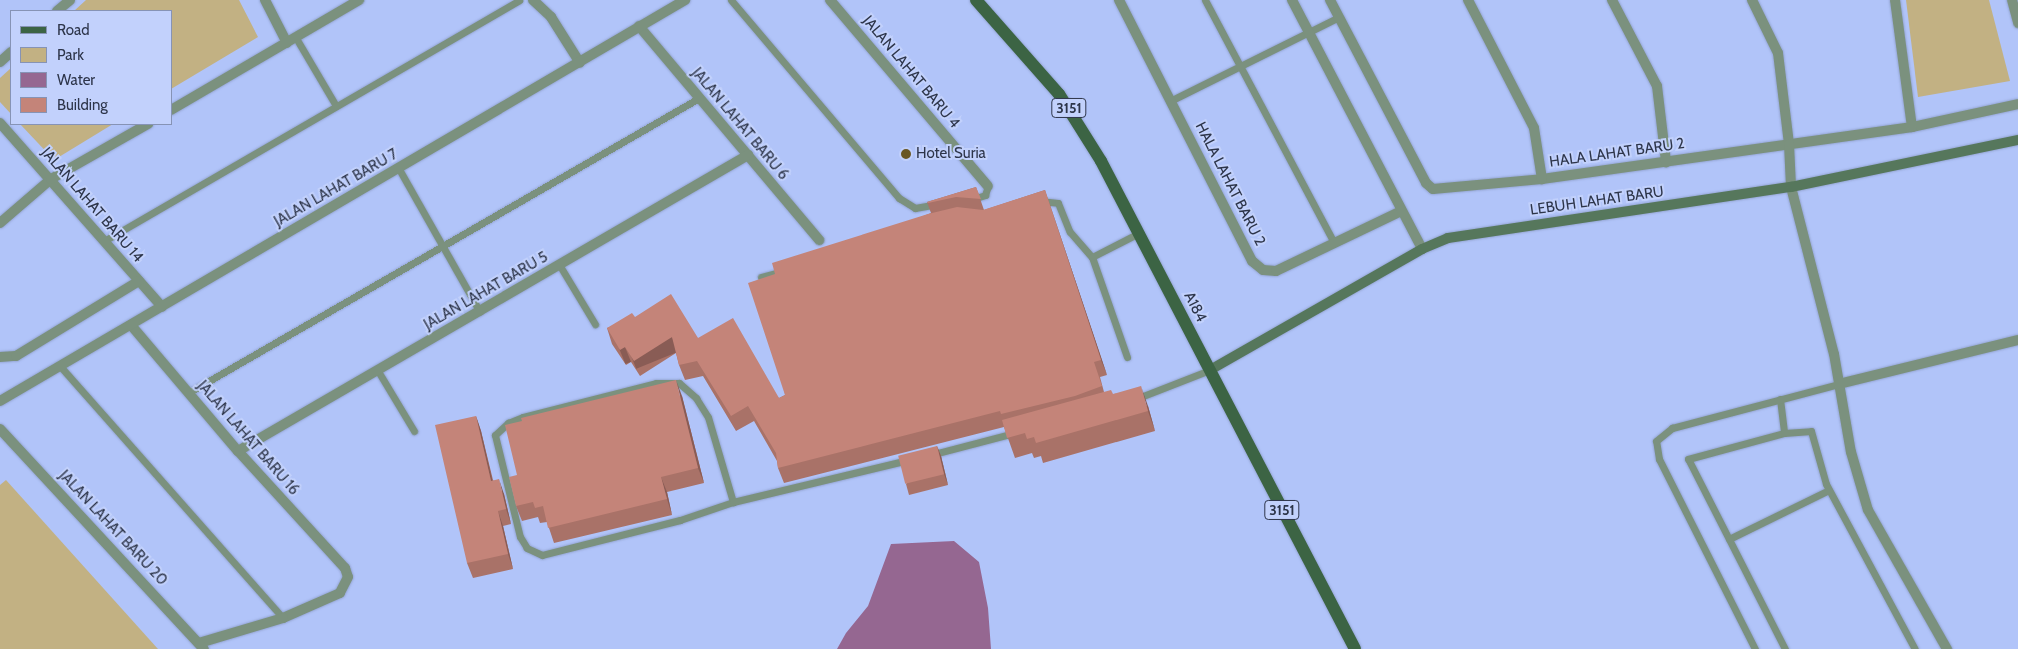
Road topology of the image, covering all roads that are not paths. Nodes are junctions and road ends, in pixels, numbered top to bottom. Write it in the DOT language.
graph roads {
  1 [pos="70,0"];
  2 [pos="265,0"];
  3 [pos="359,0"];
  4 [pos="519,0"];
  5 [pos="533,0"];
  6 [pos="731,0"];
  7 [pos="830,0"];
  8 [pos="976,0"];
  9 [pos="1119,0"];
  10 [pos="1205,0"];
  11 [pos="1292,0"];
  12 [pos="1330,0"];
  13 [pos="1468,0"];
  14 [pos="1612,0"];
  15 [pos="1752,0"];
  16 [pos="1895,0"];
  17 [pos="2012,0"];
  18 [pos="678,2"];
  19 [pos="58,10"];
  20 [pos="1339,17"];
  21 [pos="2018,23"];
  22 [pos="639,26"];
  23 [pos="1309,32"];
  24 [pos="292,41"];
  25 [pos="10,53"];
  26 [pos="0,62"];
  27 [pos="580,63"];
  28 [pos="1240,66"];
  29 [pos="699,98"];
  30 [pos="1170,100"];
  31 [pos="2018,104"];
  32 [pos="336,106"];
  33 [pos="172,109"];
  34 [pos="0,123"];
  35 [pos="146,125"];
  36 [pos="1912,127"];
  37 [pos="2018,140"];
  38 [pos="1789,144"];
  39 [pos="748,155"];
  40 [pos="1666,162"];
  41 [pos="399,169"];
  42 [pos="1542,178"];
  43 [pos="51,180"];
  44 [pos="988,186"];
  45 [pos="1791,187"];
  46 [pos="964,200"];
  47 [pos="944,203"];
  48 [pos="1034,203"];
  49 [pos="1401,211"];
  50 [pos="0,223"];
  51 [pos="1139,233"];
  52 [pos="819,240"];
  53 [pos="104,241"];
  54 [pos="1334,243"];
  55 [pos="443,246"];
  56 [pos="1422,249"];
  57 [pos="1092,257"];
  58 [pos="560,266"];
  59 [pos="789,268"];
  60 [pos="761,277"];
  61 [pos="139,281"];
  62 [pos="162,307"];
  63 [pos="480,312"];
  64 [pos="595,324"];
  65 [pos="131,325"];
  66 [pos="2018,340"];
  67 [pos="0,357"];
  68 [pos="1127,357"];
  69 [pos="60,366"];
  70 [pos="1210,370"];
  71 [pos="378,371"];
  72 [pos="1839,384"];
  73 [pos="188,393"];
  74 [pos="1780,400"];
  75 [pos="0,401"];
  76 [pos="1126,402"];
  77 [pos="0,429"];
  78 [pos="1025,430"];
  79 [pos="414,431"];
  80 [pos="1784,433"];
  81 [pos="238,451"];
  82 [pos="1829,490"];
  83 [pos="733,502"];
  84 [pos="1729,539"];
  85 [pos="283,618"];
  86 [pos="202,646"];
  87 [pos="1355,649"];
  88 [pos="1755,649"];
  89 [pos="1786,649"];
  90 [pos="1916,649"];
  91 [pos="1947,649"];
  1 -- 19 [label="street"];
  2 -- 24 [label="street"];
  3 -- 24 [label="street"];
  4 -- 32 [label="lane"];
  5 -- 27 [label="street"];
  6 -- 47 [label="lane"];
  7 -- 44 [label="street, JALAN LAHAT BARU 4"];
  8 -- 51 [label="main road, A184 / 3151"];
  9 -- 30 [label="street, HALA LAHAT BARU 2"];
  10 -- 28 [label="lane"];
  11 -- 23 [label="street"];
  12 -- 20 [label="street, HALA LAHAT BARU 2"];
  13 -- 42 [label="street"];
  14 -- 40 [label="street"];
  15 -- 38 [label="street"];
  16 -- 36 [label="street"];
  17 -- 21 [label="street"];
  18 -- 22 [label="street, JALAN LAHAT BARU 7"];
  20 -- 23 [label="lane"];
  20 -- 42 [label="street, HALA LAHAT BARU 2"];
  22 -- 27 [label="street, JALAN LAHAT BARU 7"];
  22 -- 29 [label="street, JALAN LAHAT BARU 6"];
  23 -- 28 [label="lane"];
  23 -- 49 [label="street"];
  24 -- 32 [label="lane"];
  24 -- 33 [label="street"];
  25 -- 26 [label="street"];
  27 -- 41 [label="street, JALAN LAHAT BARU 7"];
  28 -- 30 [label="lane"];
  28 -- 54 [label="lane"];
  29 -- 39 [label="street, JALAN LAHAT BARU 6"];
  29 -- 55 [label="lane"];
  30 -- 54 [label="street, HALA LAHAT BARU 2"];
  31 -- 36 [label="street, HALA LAHAT BARU 2"];
  32 -- 53 [label="lane"];
  34 -- 43 [label="street, JALAN LAHAT BARU 14"];
  35 -- 43 [label="street"];
  36 -- 38 [label="street, HALA LAHAT BARU 2"];
  37 -- 45 [label="street, LEBUH LAHAT BARU"];
  38 -- 40 [label="street, HALA LAHAT BARU 2"];
  38 -- 45 [label="street"];
  39 -- 52 [label="street, JALAN LAHAT BARU 6"];
  39 -- 58 [label="street, JALAN LAHAT BARU 5"];
  40 -- 42 [label="street, HALA LAHAT BARU 2"];
  41 -- 55 [label="lane"];
  41 -- 62 [label="street, JALAN LAHAT BARU 7"];
  43 -- 50 [label="street"];
  43 -- 53 [label="street, JALAN LAHAT BARU 14"];
  44 -- 46 [label="lane"];
  45 -- 56 [label="street, LEBUH LAHAT BARU"];
  45 -- 72 [label="street"];
  48 -- 57 [label="lane"];
  49 -- 54 [label="street, HALA LAHAT BARU 2"];
  49 -- 56 [label="street"];
  51 -- 57 [label="lane"];
  51 -- 70 [label="main road, A184 / 3151"];
  53 -- 61 [label="street, JALAN LAHAT BARU 14"];
  55 -- 63 [label="lane"];
  55 -- 73 [label="lane"];
  56 -- 70 [label="street, LEBUH LAHAT BARU"];
  57 -- 68 [label="lane"];
  58 -- 63 [label="street, JALAN LAHAT BARU 5"];
  58 -- 64 [label="lane"];
  59 -- 60 [label="lane"];
  61 -- 62 [label="street, JALAN LAHAT BARU 14"];
  61 -- 67 [label="street"];
  62 -- 65 [label="street, JALAN LAHAT BARU 7"];
  63 -- 71 [label="street, JALAN LAHAT BARU 5"];
  65 -- 69 [label="street, JALAN LAHAT BARU 7"];
  65 -- 73 [label="street, JALAN LAHAT BARU 16"];
  66 -- 72 [label="street"];
  69 -- 75 [label="street, JALAN LAHAT BARU 7"];
  69 -- 85 [label="lane"];
  70 -- 76 [label="lane"];
  70 -- 87 [label="main road, A184 / 3151"];
  71 -- 79 [label="lane"];
  71 -- 81 [label="street, JALAN LAHAT BARU 5"];
  72 -- 74 [label="lane"];
  72 -- 91 [label="street"];
  73 -- 81 [label="street, JALAN LAHAT BARU 16"];
  74 -- 80 [label="lane"];
  74 -- 88 [label="lane"];
  77 -- 86 [label="street, JALAN LAHAT BARU 20"];
  78 -- 83 [label="lane"];
  80 -- 82 [label="lane"];
  80 -- 84 [label="lane"];
  81 -- 85 [label="street, JALAN LAHAT BARU 16"];
  82 -- 84 [label="lane"];
  82 -- 90 [label="lane"];
  83 -- 83 [label="lane"];
  84 -- 89 [label="lane"];
  85 -- 86 [label="street"];
}
